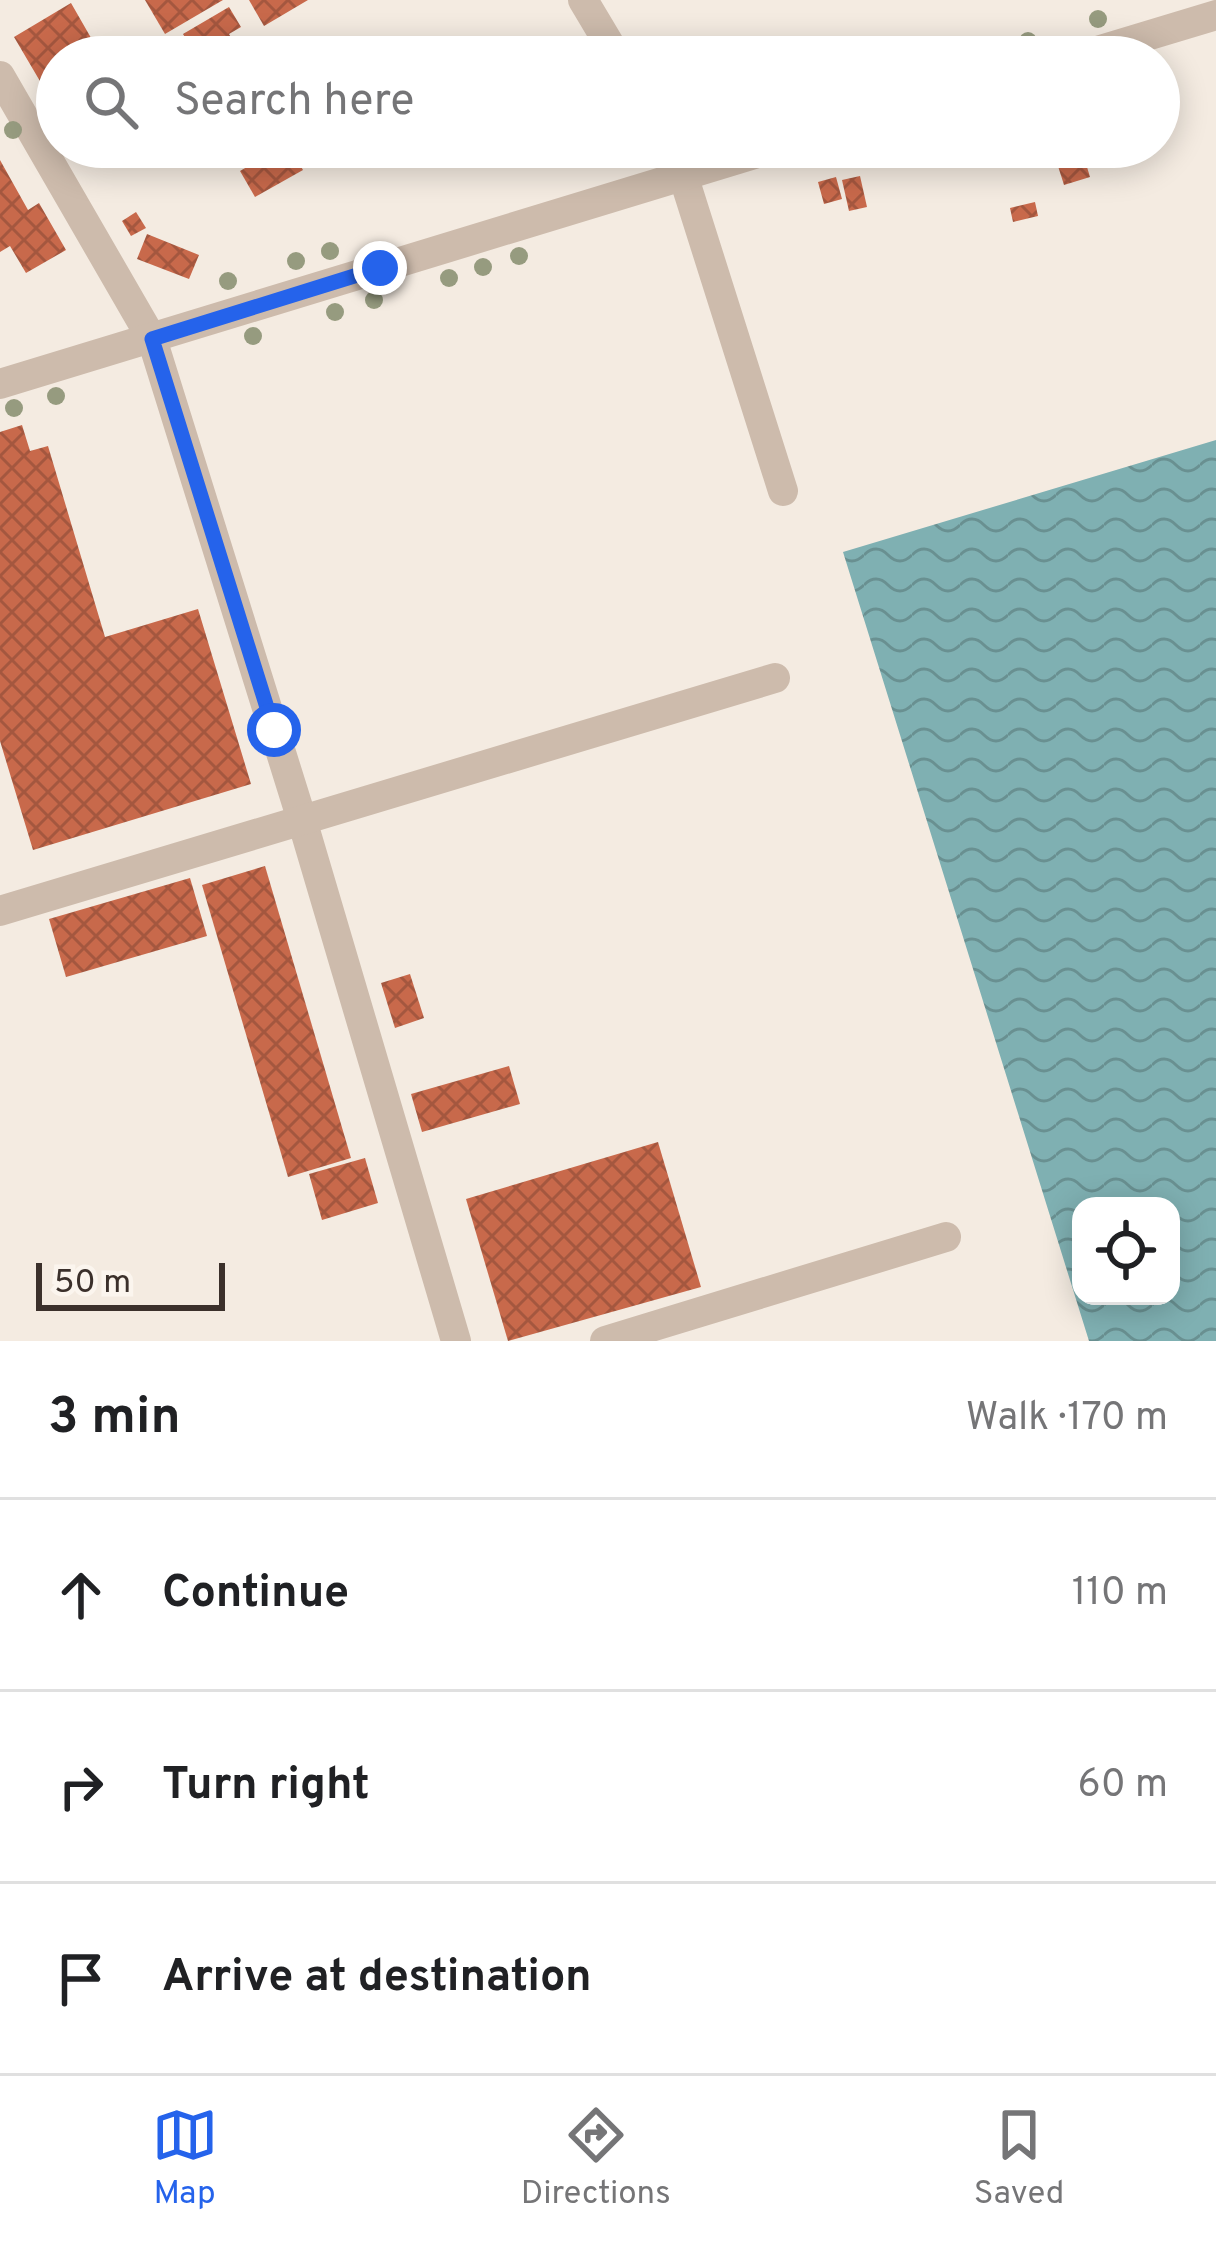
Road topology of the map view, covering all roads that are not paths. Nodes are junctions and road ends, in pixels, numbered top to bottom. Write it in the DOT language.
graph roads {
  1 [pos="583,0"];
  2 [pos="1216,15"];
  3 [pos="604,36"];
  4 [pos="1146,36"];
  5 [pos="0,76"];
  6 [pos="36,138"];
  7 [pos="53,168"];
  8 [pos="679,168"];
  9 [pos="707,168"];
  10 [pos="683,175"];
  11 [pos="152,339"];
  12 [pos="0,384"];
  13 [pos="783,491"];
  14 [pos="775,678"];
  15 [pos="302,820"];
  16 [pos="0,911"];
  17 [pos="946,1237"];
  18 [pos="456,1341"];
  19 [pos="604,1341"];
  1 -- 3 [label="street"];
  2 -- 4 [label="street"];
  5 -- 6 [label="street"];
  7 -- 11 [label="street"];
  8 -- 10 [label="street"];
  9 -- 10 [label="street"];
  10 -- 11 [label="street"];
  10 -- 13 [label="street"];
  11 -- 12 [label="street"];
  11 -- 15 [label="street"];
  14 -- 15 [label="street"];
  15 -- 16 [label="street"];
  15 -- 18 [label="street"];
  17 -- 19 [label="street"];
}
